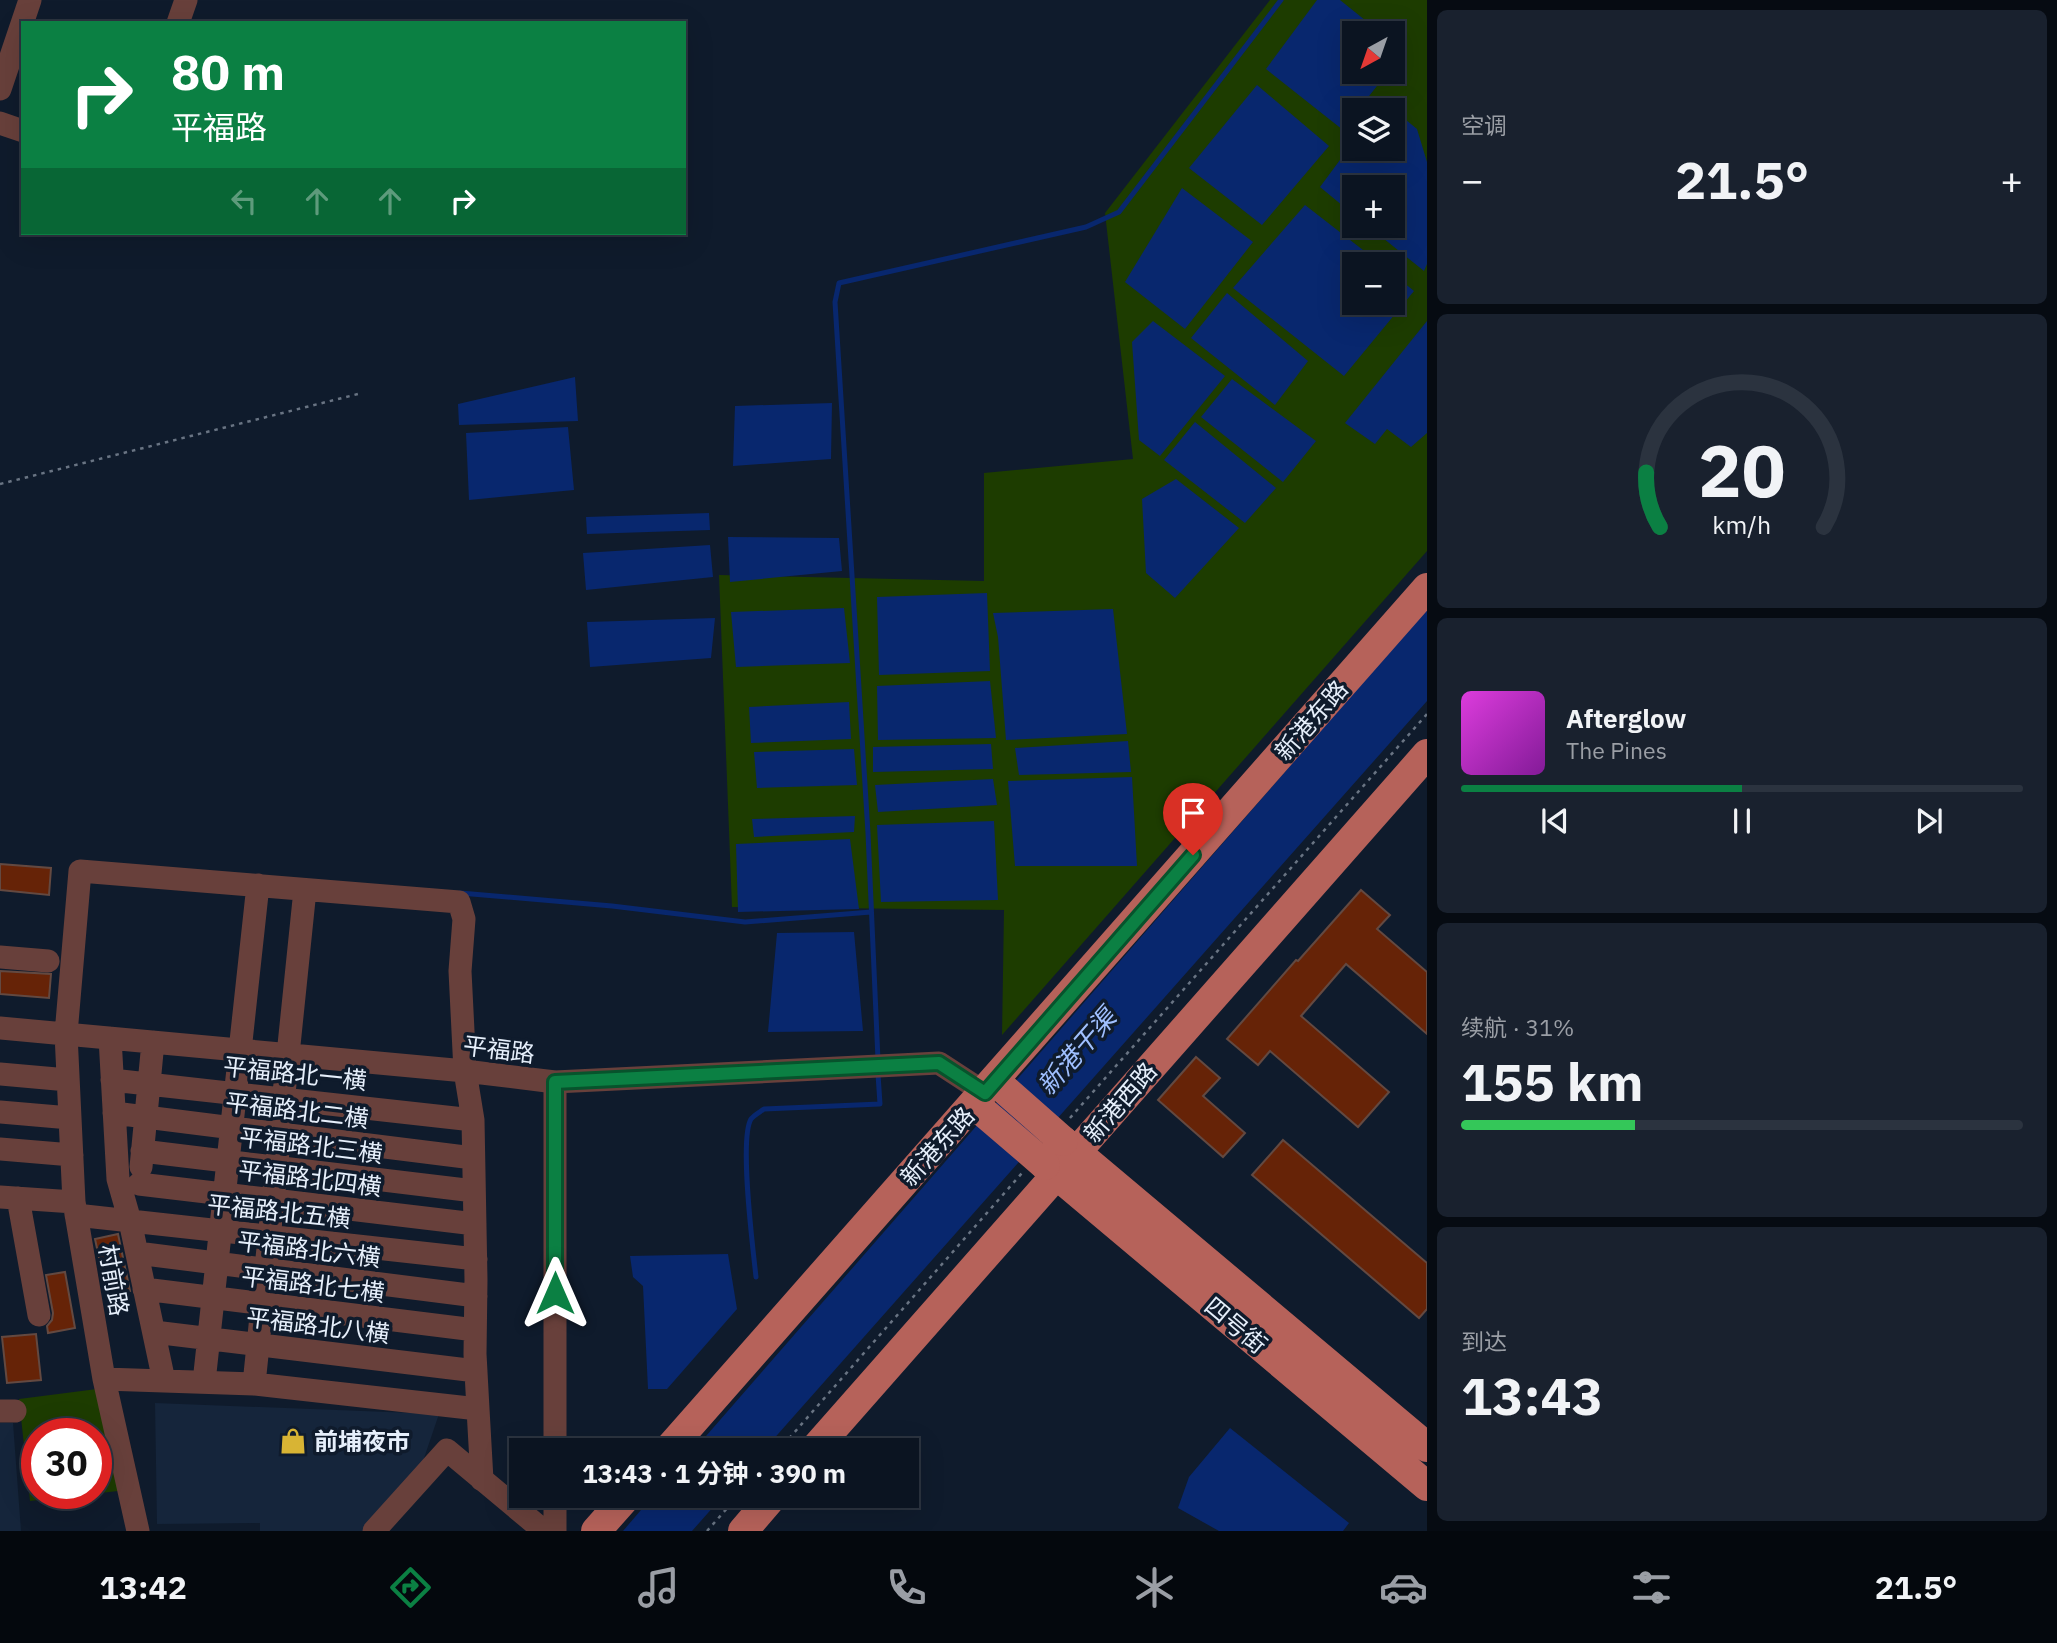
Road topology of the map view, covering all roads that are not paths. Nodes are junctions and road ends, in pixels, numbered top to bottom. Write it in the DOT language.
graph roads {
  1 [pos="30,0"];
  2 [pos="186,0"];
  3 [pos="23,21"];
  4 [pos="179,21"];
  5 [pos="21,27"];
  6 [pos="0,89"];
  7 [pos="0,123"];
  8 [pos="21,130"];
  9 [pos="1427,588"];
  10 [pos="1427,754"];
  11 [pos="258,885"];
  12 [pos="306,890"];
  13 [pos="0,957"];
  14 [pos="48,961"];
  15 [pos="0,1028"];
  16 [pos="66,1034"];
  17 [pos="110,1038"];
  18 [pos="153,1041"];
  19 [pos="239,1050"];
  20 [pos="289,1056"];
  21 [pos="465,1071"];
  22 [pos="0,1074"];
  23 [pos="68,1080"];
  24 [pos="112,1080"];
  25 [pos="555,1082"];
  26 [pos="149,1083"];
  27 [pos="235,1093"];
  28 [pos="984,1093"];
  29 [pos="284,1099"];
  30 [pos="0,1112"];
  31 [pos="114,1113"];
  32 [pos="70,1118"];
  33 [pos="146,1118"];
  34 [pos="472,1120"];
  35 [pos="231,1128"];
  36 [pos="280,1134"];
  37 [pos="0,1149"];
  38 [pos="142,1151"];
  39 [pos="72,1155"];
  40 [pos="473,1158"];
  41 [pos="228,1161"];
  42 [pos="277,1167"];
  43 [pos="139,1184"];
  44 [pos="474,1191"];
  45 [pos="224,1194"];
  46 [pos="9,1198"];
  47 [pos="273,1200"];
  48 [pos="75,1208"];
  49 [pos="130,1221"];
  50 [pos="475,1224"];
  51 [pos="220,1231"];
  52 [pos="269,1236"];
  53 [pos="137,1253"];
  54 [pos="476,1259"];
  55 [pos="217,1265"];
  56 [pos="265,1270"];
  57 [pos="144,1289"];
  58 [pos="476,1296"];
  59 [pos="213,1299"];
  60 [pos="262,1305"];
  61 [pos="38,1315"];
  62 [pos="475,1330"];
  63 [pos="154,1332"];
  64 [pos="208,1338"];
  65 [pos="258,1345"];
  66 [pos="476,1371"];
  67 [pos="104,1379"];
  68 [pos="164,1381"];
  69 [pos="204,1382"];
  70 [pos="254,1384"];
  71 [pos="478,1409"];
  72 [pos="555,1438"];
  73 [pos="679,1438"];
  74 [pos="824,1438"];
  75 [pos="1427,1447"];
  76 [pos="482,1480"];
  77 [pos="1427,1486"];
  78 [pos="555,1508"];
  79 [pos="616,1508"];
  80 [pos="763,1508"];
  81 [pos="138,1531"];
  82 [pos="374,1531"];
  83 [pos="544,1531"];
  84 [pos="555,1531"];
  85 [pos="596,1531"];
  86 [pos="743,1531"];
  1 -- 3 [label="street"];
  2 -- 4 [label="street"];
  5 -- 6 [label="street"];
  7 -- 8 [label="street"];
  9 -- 28 [label="main road, 新港东路"];
  10 -- 74 [label="main road, 新港西路"];
  11 -- 12 [label="street"];
  11 -- 16 [label="street, 村前路"];
  11 -- 19 [label="street"];
  12 -- 20 [label="street"];
  12 -- 21 [label="street"];
  13 -- 14 [label="street"];
  15 -- 16 [label="street, 平福路"];
  16 -- 17 [label="street, 平福路"];
  16 -- 23 [label="street, 村前路"];
  17 -- 18 [label="street, 平福路"];
  17 -- 24 [label="street"];
  18 -- 19 [label="street, 平福路"];
  18 -- 26 [label="street"];
  19 -- 20 [label="street, 平福路"];
  19 -- 27 [label="street"];
  20 -- 21 [label="street, 平福路"];
  20 -- 29 [label="street"];
  21 -- 25 [label="street, 平福路"];
  21 -- 34 [label="street"];
  22 -- 23 [label="street"];
  23 -- 32 [label="street, 村前路"];
  24 -- 26 [label="street, 平福路北一横"];
  24 -- 31 [label="street"];
  25 -- 28 [label="street, 平福路"];
  25 -- 72 [label="street"];
  26 -- 27 [label="street, 平福路北一横"];
  26 -- 33 [label="street"];
  27 -- 29 [label="street, 平福路北一横"];
  27 -- 35 [label="street"];
  28 -- 73 [label="main road, 新港东路"];
  28 -- 75 [label="main road, 四号街, bridge"];
  28 -- 77 [label="main road, 四号街, bridge"];
  29 -- 34 [label="street, 平福路北一横"];
  29 -- 36 [label="street"];
  30 -- 32 [label="street"];
  31 -- 33 [label="street, 平福路北二横"];
  31 -- 49 [label="street"];
  32 -- 39 [label="street, 村前路"];
  33 -- 35 [label="street, 平福路北二横"];
  33 -- 38 [label="street"];
  34 -- 40 [label="street"];
  35 -- 36 [label="street, 平福路北二横"];
  35 -- 41 [label="street"];
  36 -- 40 [label="street, 平福路北二横"];
  36 -- 42 [label="street"];
  37 -- 39 [label="street"];
  38 -- 41 [label="street, 平福路北三横"];
  38 -- 43 [label="street"];
  39 -- 48 [label="street, 村前路"];
  40 -- 44 [label="street"];
  41 -- 42 [label="street, 平福路北三横"];
  41 -- 45 [label="street"];
  42 -- 44 [label="street, 平福路北三横"];
  42 -- 47 [label="street"];
  43 -- 45 [label="street, 平福路北四横"];
  43 -- 49 [label="street"];
  44 -- 50 [label="street"];
  45 -- 47 [label="street, 平福路北四横"];
  45 -- 51 [label="street"];
  46 -- 48 [label="street, 平福路北五横"];
  46 -- 61 [label="street"];
  47 -- 50 [label="street, 平福路北四横"];
  47 -- 52 [label="street"];
  48 -- 49 [label="street, 平福路北五横"];
  48 -- 67 [label="street, 村前路"];
  49 -- 51 [label="street, 平福路北五横"];
  49 -- 53 [label="street"];
  50 -- 54 [label="street"];
  51 -- 52 [label="street, 平福路北五横"];
  51 -- 55 [label="street"];
  52 -- 54 [label="street, 平福路北五横"];
  52 -- 56 [label="street"];
  53 -- 55 [label="street, 平福路北六横"];
  53 -- 57 [label="street"];
  54 -- 58 [label="street"];
  55 -- 56 [label="street, 平福路北六横"];
  55 -- 59 [label="street"];
  56 -- 58 [label="street, 平福路北六横"];
  56 -- 60 [label="street"];
  57 -- 59 [label="street, 平福路北七横"];
  57 -- 63 [label="street"];
  58 -- 62 [label="street"];
  59 -- 60 [label="street, 平福路北七横"];
  59 -- 64 [label="street"];
  60 -- 62 [label="street, 平福路北七横"];
  60 -- 65 [label="street"];
  62 -- 66 [label="street"];
  63 -- 64 [label="street, 平福路北八横"];
  63 -- 68 [label="street"];
  64 -- 65 [label="street, 平福路北八横"];
  64 -- 69 [label="street"];
  65 -- 66 [label="street, 平福路北八横"];
  65 -- 70 [label="street"];
  66 -- 71 [label="street"];
  67 -- 68 [label="street"];
  67 -- 81 [label="street, 村前路"];
  68 -- 69 [label="street"];
  69 -- 70 [label="street"];
  70 -- 71 [label="street"];
  71 -- 76 [label="street"];
  76 -- 82 [label="street"];
  76 -- 83 [label="street"];
  78 -- 84 [label="street"];
  79 -- 85 [label="main road"];
  80 -- 86 [label="main road"];
}
